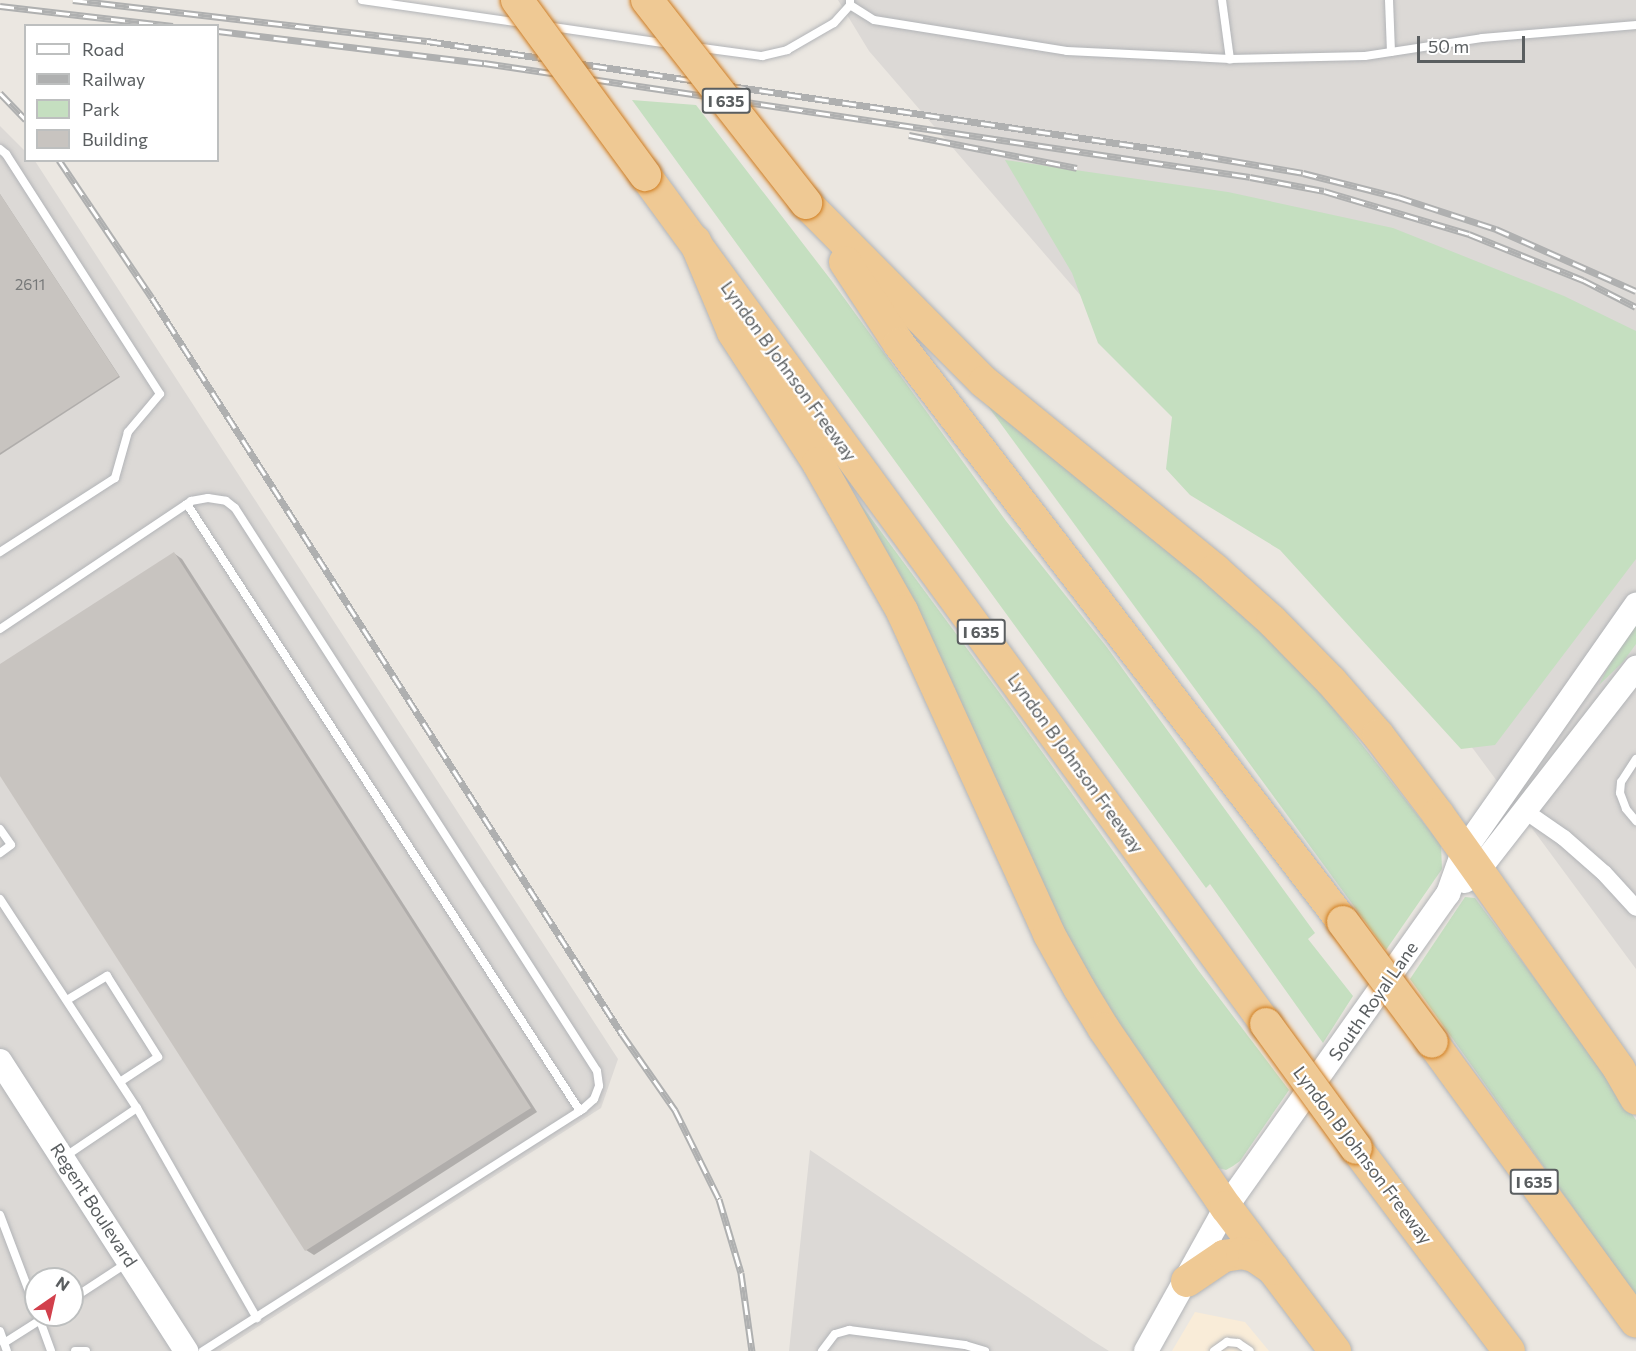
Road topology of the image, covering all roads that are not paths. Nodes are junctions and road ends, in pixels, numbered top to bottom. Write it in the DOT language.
graph roads {
  1 [pos="362,0"];
  2 [pos="517,0"];
  3 [pos="647,0"];
  4 [pos="1222,0"];
  5 [pos="1389,0"];
  6 [pos="850,3"];
  7 [pos="1636,25"];
  8 [pos="1391,52"];
  9 [pos="1230,60"];
  10 [pos="0,148"];
  11 [pos="806,203"];
  12 [pos="695,241"];
  13 [pos="187,504"];
  14 [pos="0,552"];
  15 [pos="1636,605"];
  16 [pos="0,629"];
  17 [pos="1636,668"];
  18 [pos="1569,698"];
  19 [pos="1597,718"];
  20 [pos="1636,759"];
  21 [pos="1525,811"];
  22 [pos="1636,821"];
  23 [pos="0,829"];
  24 [pos="0,853"];
  25 [pos="1470,862"];
  26 [pos="0,899"];
  27 [pos="1636,908"];
  28 [pos="67,1000"];
  29 [pos="0,1060"];
  30 [pos="120,1082"];
  31 [pos="1636,1098"];
  32 [pos="137,1108"];
  33 [pos="580,1111"];
  34 [pos="63,1158"];
  35 [pos="1226,1207"];
  36 [pos="0,1215"];
  37 [pos="130,1262"];
  38 [pos="1277,1272"];
  39 [pos="24,1278"];
  40 [pos="1187,1281"];
  41 [pos="84,1291"];
  42 [pos="257,1318"];
  43 [pos="1636,1322"];
  44 [pos="30,1327"];
  45 [pos="45,1327"];
  46 [pos="0,1331"];
  47 [pos="6,1347"];
  48 [pos="51,1351"];
  49 [pos="75,1351"];
  50 [pos="86,1351"];
  51 [pos="186,1351"];
  52 [pos="203,1351"];
  53 [pos="822,1351"];
  54 [pos="984,1351"];
  55 [pos="1146,1351"];
  56 [pos="1214,1351"];
  57 [pos="1250,1351"];
  58 [pos="1335,1351"];
  59 [pos="1509,1351"];
  1 -- 6 [label="lane"];
  2 -- 12 [label="highway, Lyndon B Johnson Freeway / I 635, bridge"];
  3 -- 11 [label="highway, I 635, bridge"];
  4 -- 9 [label="lane"];
  5 -- 8 [label="lane"];
  6 -- 9 [label="lane"];
  7 -- 8 [label="lane"];
  8 -- 9 [label="lane"];
  10 -- 14 [label="lane"];
  11 -- 25 [label="highway"];
  11 -- 43 [label="highway, I 635, bridge"];
  12 -- 35 [label="highway"];
  12 -- 59 [label="highway, Lyndon B Johnson Freeway / I 635, bridge"];
  13 -- 16 [label="lane"];
  13 -- 33 [label="lane"];
  13 -- 33 [label="lane"];
  15 -- 18 [label="main road, South Royal Lane"];
  17 -- 19 [label="main road, South Royal Lane"];
  18 -- 19 [label="main road"];
  18 -- 25 [label="main road, South Royal Lane"];
  19 -- 21 [label="main road, South Royal Lane"];
  20 -- 22 [label="lane"];
  21 -- 25 [label="main road, South Royal Lane"];
  21 -- 27 [label="street"];
  23 -- 24 [label="lane"];
  25 -- 31 [label="highway"];
  25 -- 35 [label="main road, South Royal Lane"];
  26 -- 28 [label="lane"];
  28 -- 30 [label="lane"];
  28 -- 30 [label="lane"];
  29 -- 34 [label="main road, Regent Boulevard"];
  30 -- 32 [label="lane"];
  32 -- 34 [label="lane"];
  32 -- 42 [label="lane"];
  33 -- 42 [label="lane"];
  34 -- 37 [label="main road, Regent Boulevard"];
  35 -- 38 [label="highway"];
  35 -- 40 [label="main road, South Royal Lane"];
  36 -- 39 [label="lane"];
  37 -- 41 [label="lane"];
  37 -- 51 [label="main road, Regent Boulevard"];
  38 -- 40 [label="highway"];
  38 -- 58 [label="highway"];
  40 -- 55 [label="main road, South Royal Lane"];
  42 -- 52 [label="lane"];
  44 -- 47 [label="lane"];
  45 -- 48 [label="lane"];
  46 -- 47 [label="lane"];
  49 -- 50 [label="lane"];
  53 -- 54 [label="lane"];
  56 -- 57 [label="lane"];
}
